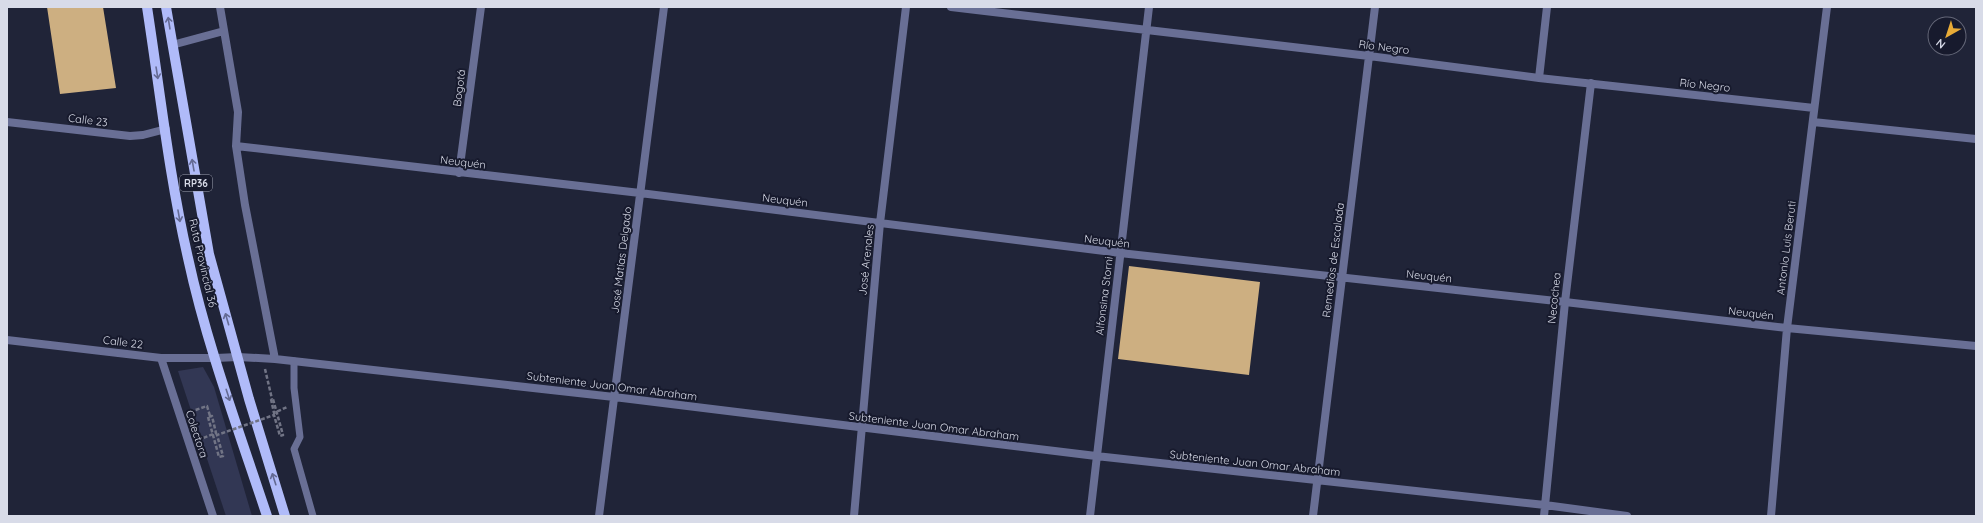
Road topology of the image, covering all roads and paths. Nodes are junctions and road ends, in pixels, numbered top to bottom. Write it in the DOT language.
graph roads {
  1 [pos="147,7"];
  2 [pos="166,7"];
  3 [pos="220,7"];
  4 [pos="481,7"];
  5 [pos="664,7"];
  6 [pos="906,7"];
  7 [pos="951,7"];
  8 [pos="1149,7"];
  9 [pos="1375,7"];
  10 [pos="1547,7"];
  11 [pos="1827,7"];
  12 [pos="1147,30"];
  13 [pos="224,31"];
  14 [pos="172,45"];
  15 [pos="1369,56"];
  16 [pos="1539,78"];
  17 [pos="1591,83"];
  18 [pos="1814,108"];
  19 [pos="7,122"];
  20 [pos="1813,122"];
  21 [pos="166,129"];
  22 [pos="1976,138"];
  23 [pos="236,146"];
  24 [pos="459,172"];
  25 [pos="640,193"];
  26 [pos="880,223"];
  27 [pos="1120,254"];
  28 [pos="1342,277"];
  29 [pos="1565,302"];
  30 [pos="1787,328"];
  31 [pos="7,340"];
  32 [pos="1976,346"];
  33 [pos="238,357"];
  34 [pos="161,358"];
  35 [pos="216,358"];
  36 [pos="263,358"];
  37 [pos="274,359"];
  38 [pos="294,361"];
  39 [pos="614,397"];
  40 [pos="273,399"];
  41 [pos="274,413"];
  42 [pos="180,416"];
  43 [pos="209,417"];
  44 [pos="861,428"];
  45 [pos="189,443"];
  46 [pos="1096,456"];
  47 [pos="251,467"];
  48 [pos="1317,482"];
  49 [pos="1546,505"];
  50 [pos="212,516"];
  51 [pos="262,516"];
  52 [pos="267,516"];
  53 [pos="285,516"];
  54 [pos="313,516"];
  55 [pos="599,516"];
  56 [pos="854,516"];
  57 [pos="1090,516"];
  58 [pos="1313,516"];
  59 [pos="1544,516"];
  60 [pos="1627,516"];
  61 [pos="1771,516"];
  1 -- 21 [label="main road, Ruta Provincial 36 / RP36, one-way"];
  14 -- 2 [label="main road, Ruta Provincial 36 / RP36, one-way"];
  3 -- 13 [label="street"];
  4 -- 24 [label="street, Bogotá"];
  5 -- 25 [label="street, José Matías Delgado"];
  6 -- 26 [label="street, José Arenales"];
  7 -- 12 [label="street, Río Negro"];
  8 -- 12 [label="street, Alfonsina Storni"];
  9 -- 15 [label="street, Remedios de Escalada"];
  10 -- 16 [label="street"];
  11 -- 18 [label="street, Antonio Luis Beruti"];
  12 -- 15 [label="street, Río Negro"];
  12 -- 27 [label="street, Alfonsina Storni"];
  13 -- 14 [label="street"];
  13 -- 23 [label="street"];
  33 -- 14 [label="main road, Ruta Provincial 36 / RP36, one-way"];
  15 -- 16 [label="street, Río Negro"];
  15 -- 28 [label="street, Remedios de Escalada"];
  16 -- 17 [label="street, Río Negro"];
  17 -- 18 [label="street, Río Negro"];
  17 -- 29 [label="street, Necochea"];
  18 -- 20 [label="street, Antonio Luis Beruti"];
  19 -- 21 [label="street, Calle 23"];
  20 -- 22 [label="street"];
  20 -- 30 [label="street, Antonio Luis Beruti"];
  21 -- 35 [label="main road, Ruta Provincial 36 / RP36, one-way"];
  23 -- 24 [label="street, Neuquén"];
  23 -- 37 [label="street"];
  24 -- 25 [label="street, Neuquén"];
  25 -- 26 [label="street, Neuquén"];
  25 -- 39 [label="street, José Matías Delgado"];
  26 -- 27 [label="street, Neuquén"];
  26 -- 44 [label="street, José Arenales"];
  27 -- 28 [label="street, Neuquén"];
  27 -- 46 [label="street, Alfonsina Storni"];
  28 -- 29 [label="street, Neuquén"];
  28 -- 48 [label="street, Remedios de Escalada"];
  29 -- 30 [label="street, Neuquén"];
  29 -- 49 [label="street, Necochea"];
  30 -- 32 [label="street, Neuquén"];
  30 -- 61 [label="street, Antonio Luis Beruti"];
  31 -- 34 [label="street, Calle 22"];
  33 -- 35 [label="street, Calle 22"];
  33 -- 36 [label="street, Subteniente Juan Omar Abraham"];
  53 -- 33 [label="main road, Ruta Provincial 36 / RP36, one-way"];
  34 -- 35 [label="street, Calle 22"];
  34 -- 42 [label="street, Colectora"];
  35 -- 47 [label="main road, Ruta Provincial 36 / RP36, one-way"];
  36 -- 37 [label="street, Subteniente Juan Omar Abraham"];
  36 -- 40 [label="path"];
  37 -- 38 [label="street, Subteniente Juan Omar Abraham"];
  38 -- 39 [label="street, Subteniente Juan Omar Abraham"];
  38 -- 54 [label="lane"];
  39 -- 44 [label="street, Subteniente Juan Omar Abraham"];
  39 -- 55 [label="street, José Matías Delgado"];
  40 -- 41 [label="path"];
  40 -- 43 [label="path, bridge"];
  42 -- 43 [label="path"];
  42 -- 45 [label="street, Colectora"];
  43 -- 45 [label="path"];
  44 -- 46 [label="street, Subteniente Juan Omar Abraham"];
  44 -- 56 [label="street, José Arenales"];
  45 -- 50 [label="street, Colectora"];
  46 -- 48 [label="street, Subteniente Juan Omar Abraham"];
  46 -- 57 [label="street, Alfonsina Storni"];
  47 -- 51 [label="main road"];
  47 -- 52 [label="main road, Ruta Provincial 36 / RP36"];
  48 -- 49 [label="street, Subteniente Juan Omar Abraham"];
  48 -- 58 [label="street, Remedios de Escalada"];
  49 -- 59 [label="street, Necochea"];
  49 -- 60 [label="street, Subteniente Juan Omar Abraham"];
}
